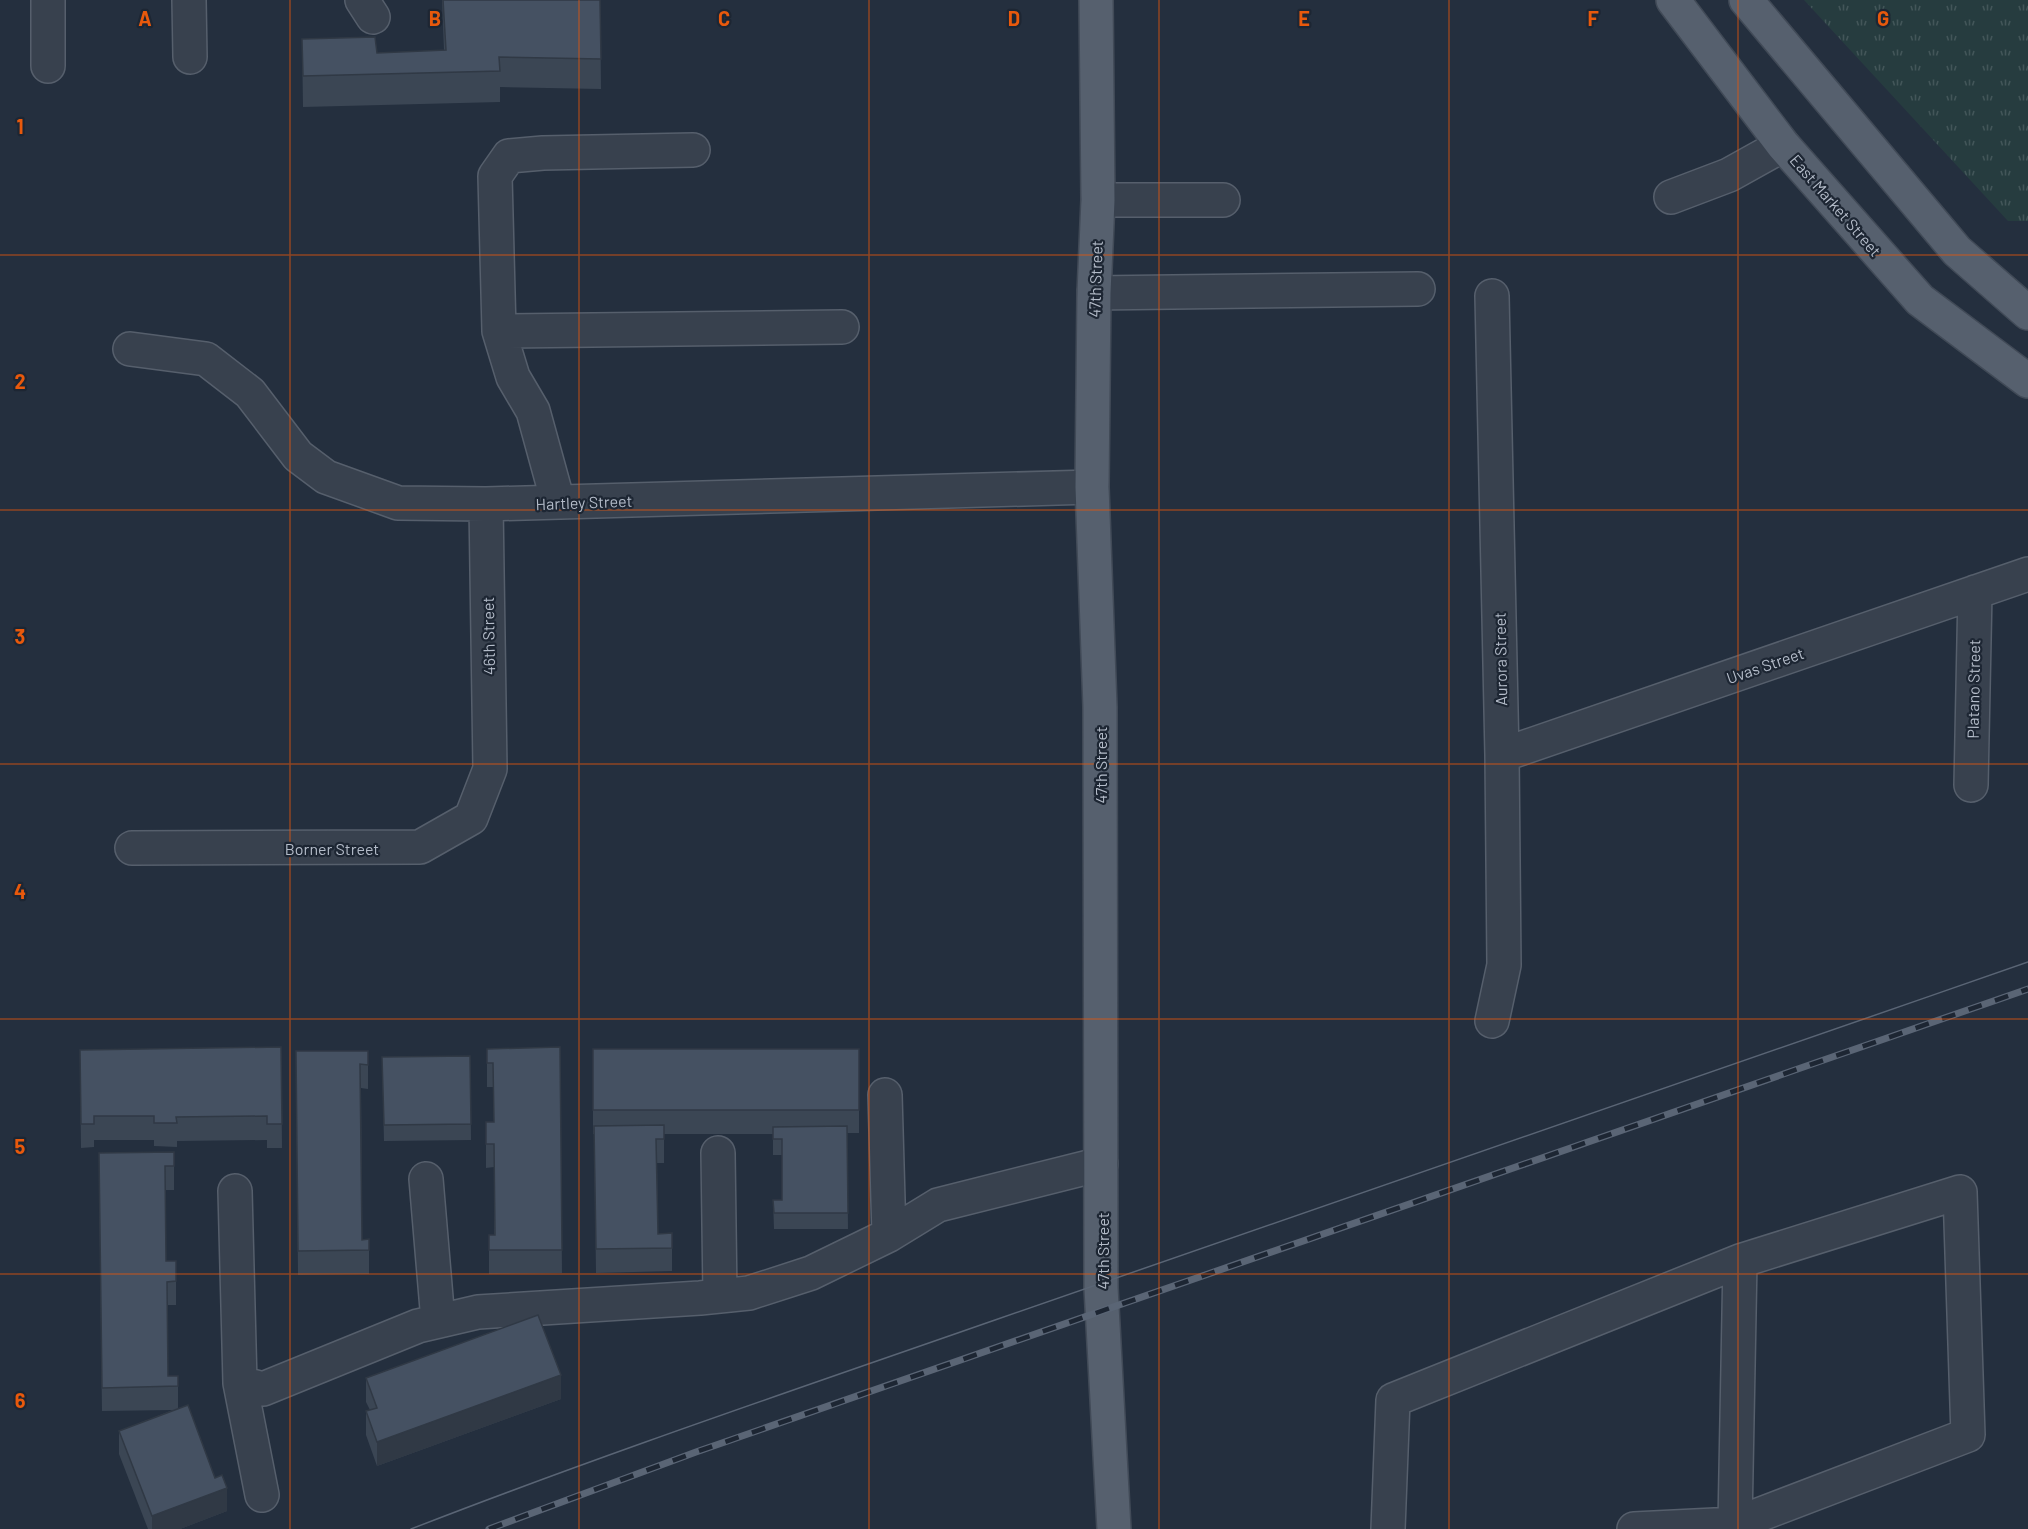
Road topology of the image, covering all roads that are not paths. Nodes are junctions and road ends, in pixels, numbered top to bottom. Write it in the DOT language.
graph roads {
  1 [pos="48,0"];
  2 [pos="189,0"];
  3 [pos="1096,0"];
  4 [pos="1673,0"];
  5 [pos="1746,0"];
  6 [pos="190,57"];
  7 [pos="48,66"];
  8 [pos="1783,145"];
  9 [pos="693,150"];
  10 [pos="1671,197"];
  11 [pos="1098,200"];
  12 [pos="1223,200"];
  13 [pos="1418,290"];
  14 [pos="1094,293"];
  15 [pos="1492,296"];
  16 [pos="2028,313"];
  17 [pos="842,327"];
  18 [pos="499,331"];
  19 [pos="130,349"];
  20 [pos="2028,381"];
  21 [pos="1092,488"];
  22 [pos="558,502"];
  23 [pos="486,504"];
  24 [pos="2028,574"];
  25 [pos="1975,592"];
  26 [pos="1502,756"];
  27 [pos="490,769"];
  28 [pos="1971,785"];
  29 [pos="132,848"];
  30 [pos="1492,1021"];
  31 [pos="885,1095"];
  32 [pos="718,1153"];
  33 [pos="1101,1164"];
  34 [pos="426,1179"];
  35 [pos="236,1191"];
  36 [pos="889,1235"];
  37 [pos="1740,1261"];
  38 [pos="720,1296"];
  39 [pos="438,1321"];
  40 [pos="240,1383"];
  41 [pos="262,1495"];
  42 [pos="1735,1524"];
  43 [pos="1114,1529"];
  44 [pos="1388,1529"];
  45 [pos="1634,1529"];
  1 -- 7 [label="street"];
  2 -- 6 [label="street"];
  3 -- 11 [label="main road, 47th Street"];
  4 -- 8 [label="main road, East Market Street"];
  5 -- 16 [label="main road"];
  8 -- 10 [label="street"];
  8 -- 20 [label="main road, East Market Street"];
  9 -- 18 [label="street"];
  11 -- 12 [label="street"];
  11 -- 14 [label="main road, 47th Street"];
  13 -- 14 [label="street"];
  14 -- 21 [label="main road, 47th Street"];
  15 -- 26 [label="street, Aurora Street"];
  17 -- 18 [label="street"];
  18 -- 22 [label="street"];
  19 -- 23 [label="street, Hartley Street"];
  21 -- 22 [label="street, Hartley Street"];
  21 -- 33 [label="main road, 47th Street"];
  22 -- 23 [label="street, Hartley Street"];
  23 -- 27 [label="street, 46th Street"];
  24 -- 25 [label="street, Uvas Street"];
  25 -- 26 [label="street, Uvas Street"];
  25 -- 28 [label="street, Platano Street"];
  26 -- 30 [label="street, Aurora Street"];
  27 -- 29 [label="street, Borner Street"];
  31 -- 36 [label="street"];
  32 -- 38 [label="street"];
  33 -- 36 [label="street"];
  33 -- 43 [label="main road, 47th Street"];
  34 -- 39 [label="street"];
  35 -- 40 [label="street"];
  36 -- 38 [label="street"];
  37 -- 42 [label="street"];
  37 -- 42 [label="street"];
  37 -- 44 [label="street"];
  38 -- 39 [label="street"];
  39 -- 40 [label="street"];
  40 -- 41 [label="street"];
  42 -- 45 [label="street"];
}
